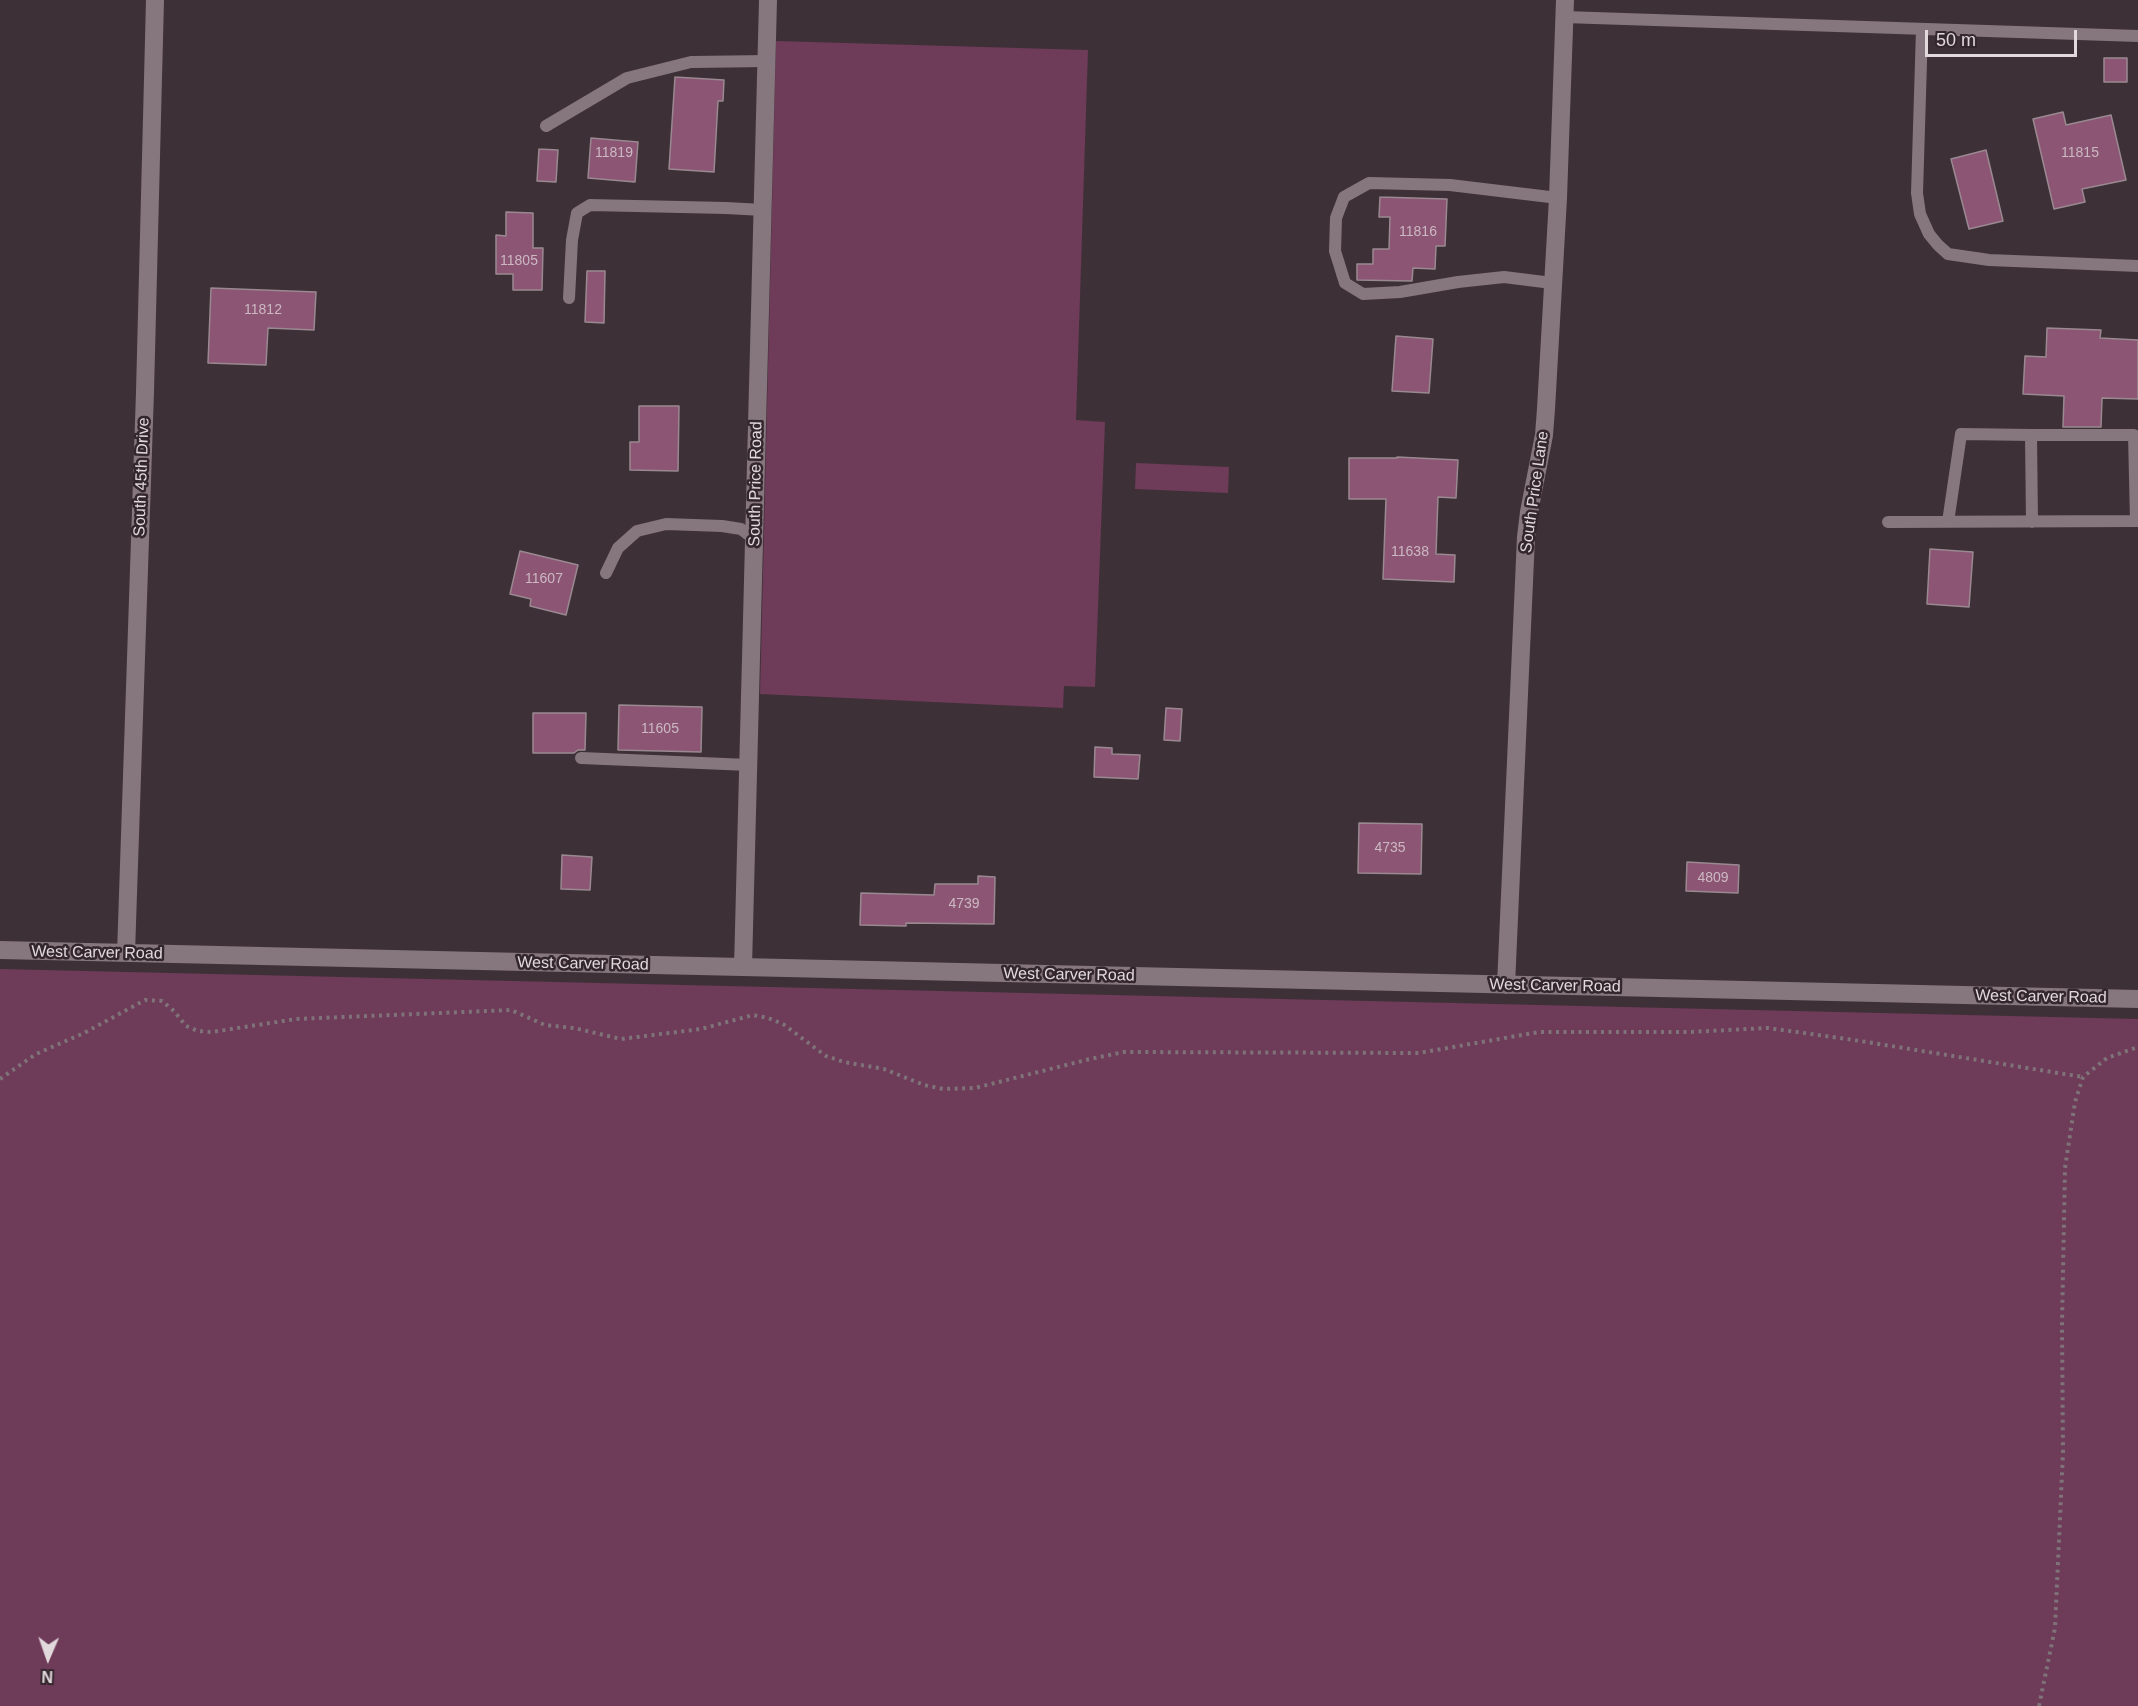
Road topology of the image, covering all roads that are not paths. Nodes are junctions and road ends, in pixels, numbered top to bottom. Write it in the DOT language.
graph roads {
  1 [pos="155,0"];
  2 [pos="768,0"];
  3 [pos="1564,8"];
  4 [pos="1922,29"];
  5 [pos="2138,36"];
  6 [pos="767,61"];
  7 [pos="546,126"];
  8 [pos="1558,198"];
  9 [pos="763,210"];
  10 [pos="2138,266"];
  11 [pos="1552,283"];
  12 [pos="569,298"];
  13 [pos="2031,435"];
  14 [pos="2137,521"];
  15 [pos="1888,522"];
  16 [pos="1948,522"];
  17 [pos="2032,522"];
  18 [pos="754,539"];
  19 [pos="606,573"];
  20 [pos="581,758"];
  21 [pos="749,765"];
  22 [pos="0,950"];
  23 [pos="126,953"];
  24 [pos="743,967"];
  25 [pos="1506,969"];
  26 [pos="2138,999"];
  1 -- 23 [label="street, South 45th Drive"];
  2 -- 6 [label="street, South Price Road"];
  3 -- 4 [label="lane"];
  3 -- 8 [label="street, South Price Lane"];
  4 -- 5 [label="lane"];
  4 -- 10 [label="lane"];
  6 -- 7 [label="lane"];
  6 -- 9 [label="street, South Price Road"];
  8 -- 11 [label="street, South Price Lane"];
  8 -- 11 [label="lane"];
  9 -- 12 [label="lane"];
  9 -- 18 [label="street, South Price Road"];
  11 -- 25 [label="street, South Price Lane"];
  13 -- 14 [label="lane"];
  13 -- 16 [label="lane"];
  13 -- 17 [label="lane"];
  14 -- 17 [label="lane"];
  15 -- 16 [label="lane"];
  16 -- 17 [label="lane"];
  18 -- 19 [label="lane"];
  18 -- 21 [label="street, South Price Road"];
  20 -- 21 [label="lane"];
  21 -- 24 [label="street, South Price Road"];
  22 -- 23 [label="street, West Carver Road"];
  23 -- 24 [label="street, West Carver Road"];
  24 -- 25 [label="street, West Carver Road"];
  25 -- 26 [label="street, West Carver Road"];
}
